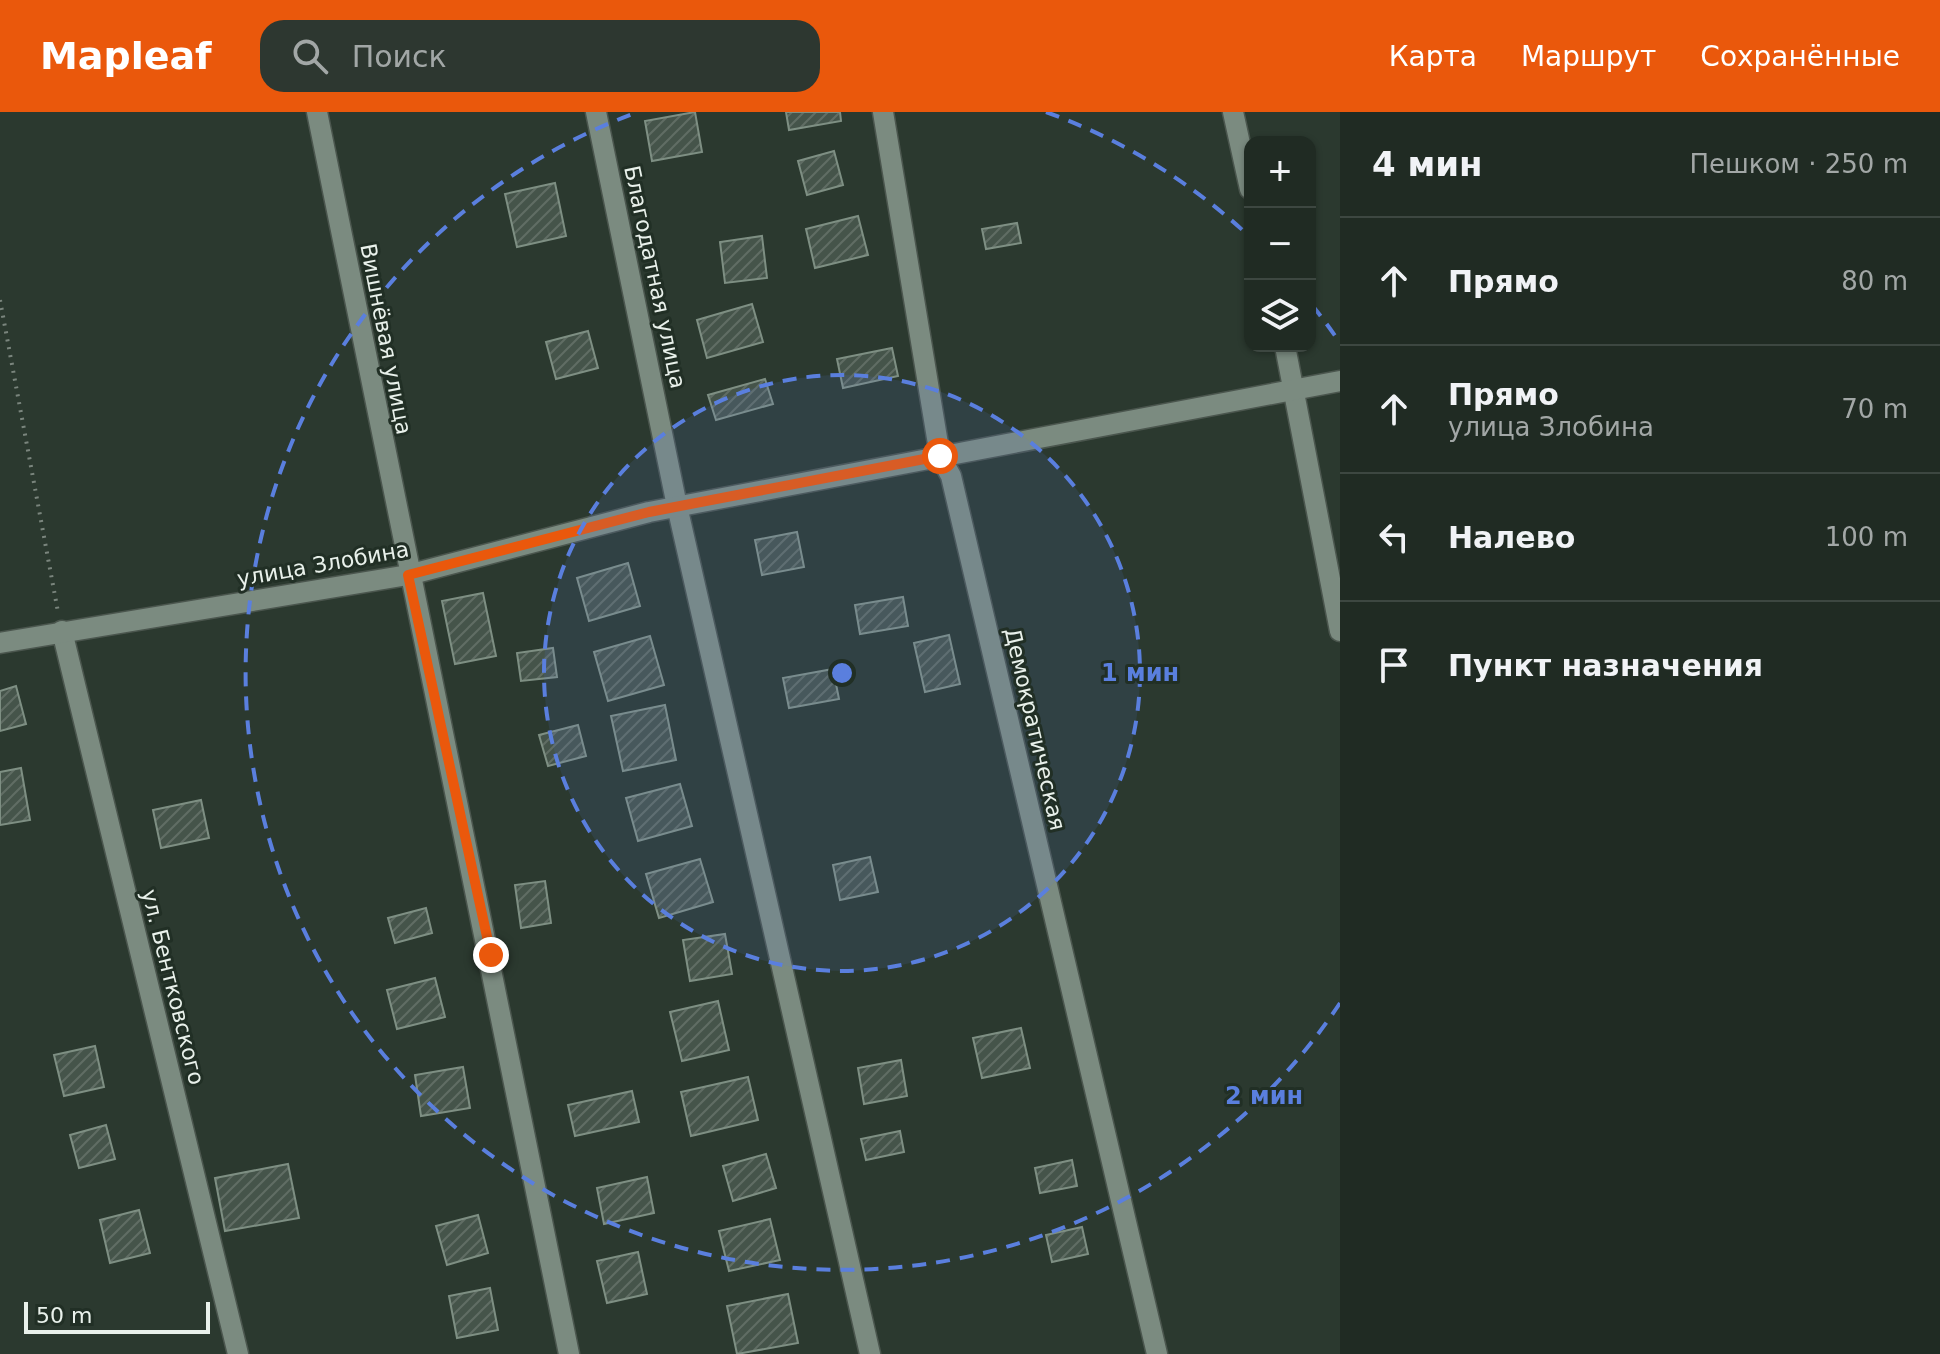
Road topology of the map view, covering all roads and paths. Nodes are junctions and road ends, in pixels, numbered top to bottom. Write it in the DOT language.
graph roads {
  1 [pos="317,112"];
  2 [pos="596,112"];
  3 [pos="883,112"];
  4 [pos="1233,112"];
  5 [pos="1244,162"];
  6 [pos="0,300"];
  7 [pos="1286,352"];
  8 [pos="1340,381"];
  9 [pos="1294,389"];
  10 [pos="940,456"];
  11 [pos="677,506"];
  12 [pos="408,575"];
  13 [pos="62,631"];
  14 [pos="1340,631"];
  15 [pos="0,643"];
  16 [pos="238,1354"];
  17 [pos="569,1354"];
  18 [pos="870,1354"];
  19 [pos="1157,1354"];
  1 -- 12 [label="street, Вишнёвая улица"];
  2 -- 11 [label="street, Благодатная улица"];
  3 -- 10 [label="street, Демократическая"];
  4 -- 5 [label="street"];
  6 -- 13 [label="path"];
  7 -- 9 [label="street"];
  8 -- 9 [label="street, улица Злобина"];
  9 -- 10 [label="street, улица Злобина"];
  9 -- 14 [label="street"];
  10 -- 11 [label="street, улица Злобина"];
  10 -- 19 [label="street, Демократическая"];
  11 -- 12 [label="street, улица Злобина"];
  11 -- 18 [label="street, Благодатная улица"];
  12 -- 13 [label="street, улица Злобина"];
  12 -- 17 [label="street, Вишнёвая улица"];
  13 -- 15 [label="street, улица Злобина"];
  13 -- 16 [label="street, ул. Бентковского"];
}
